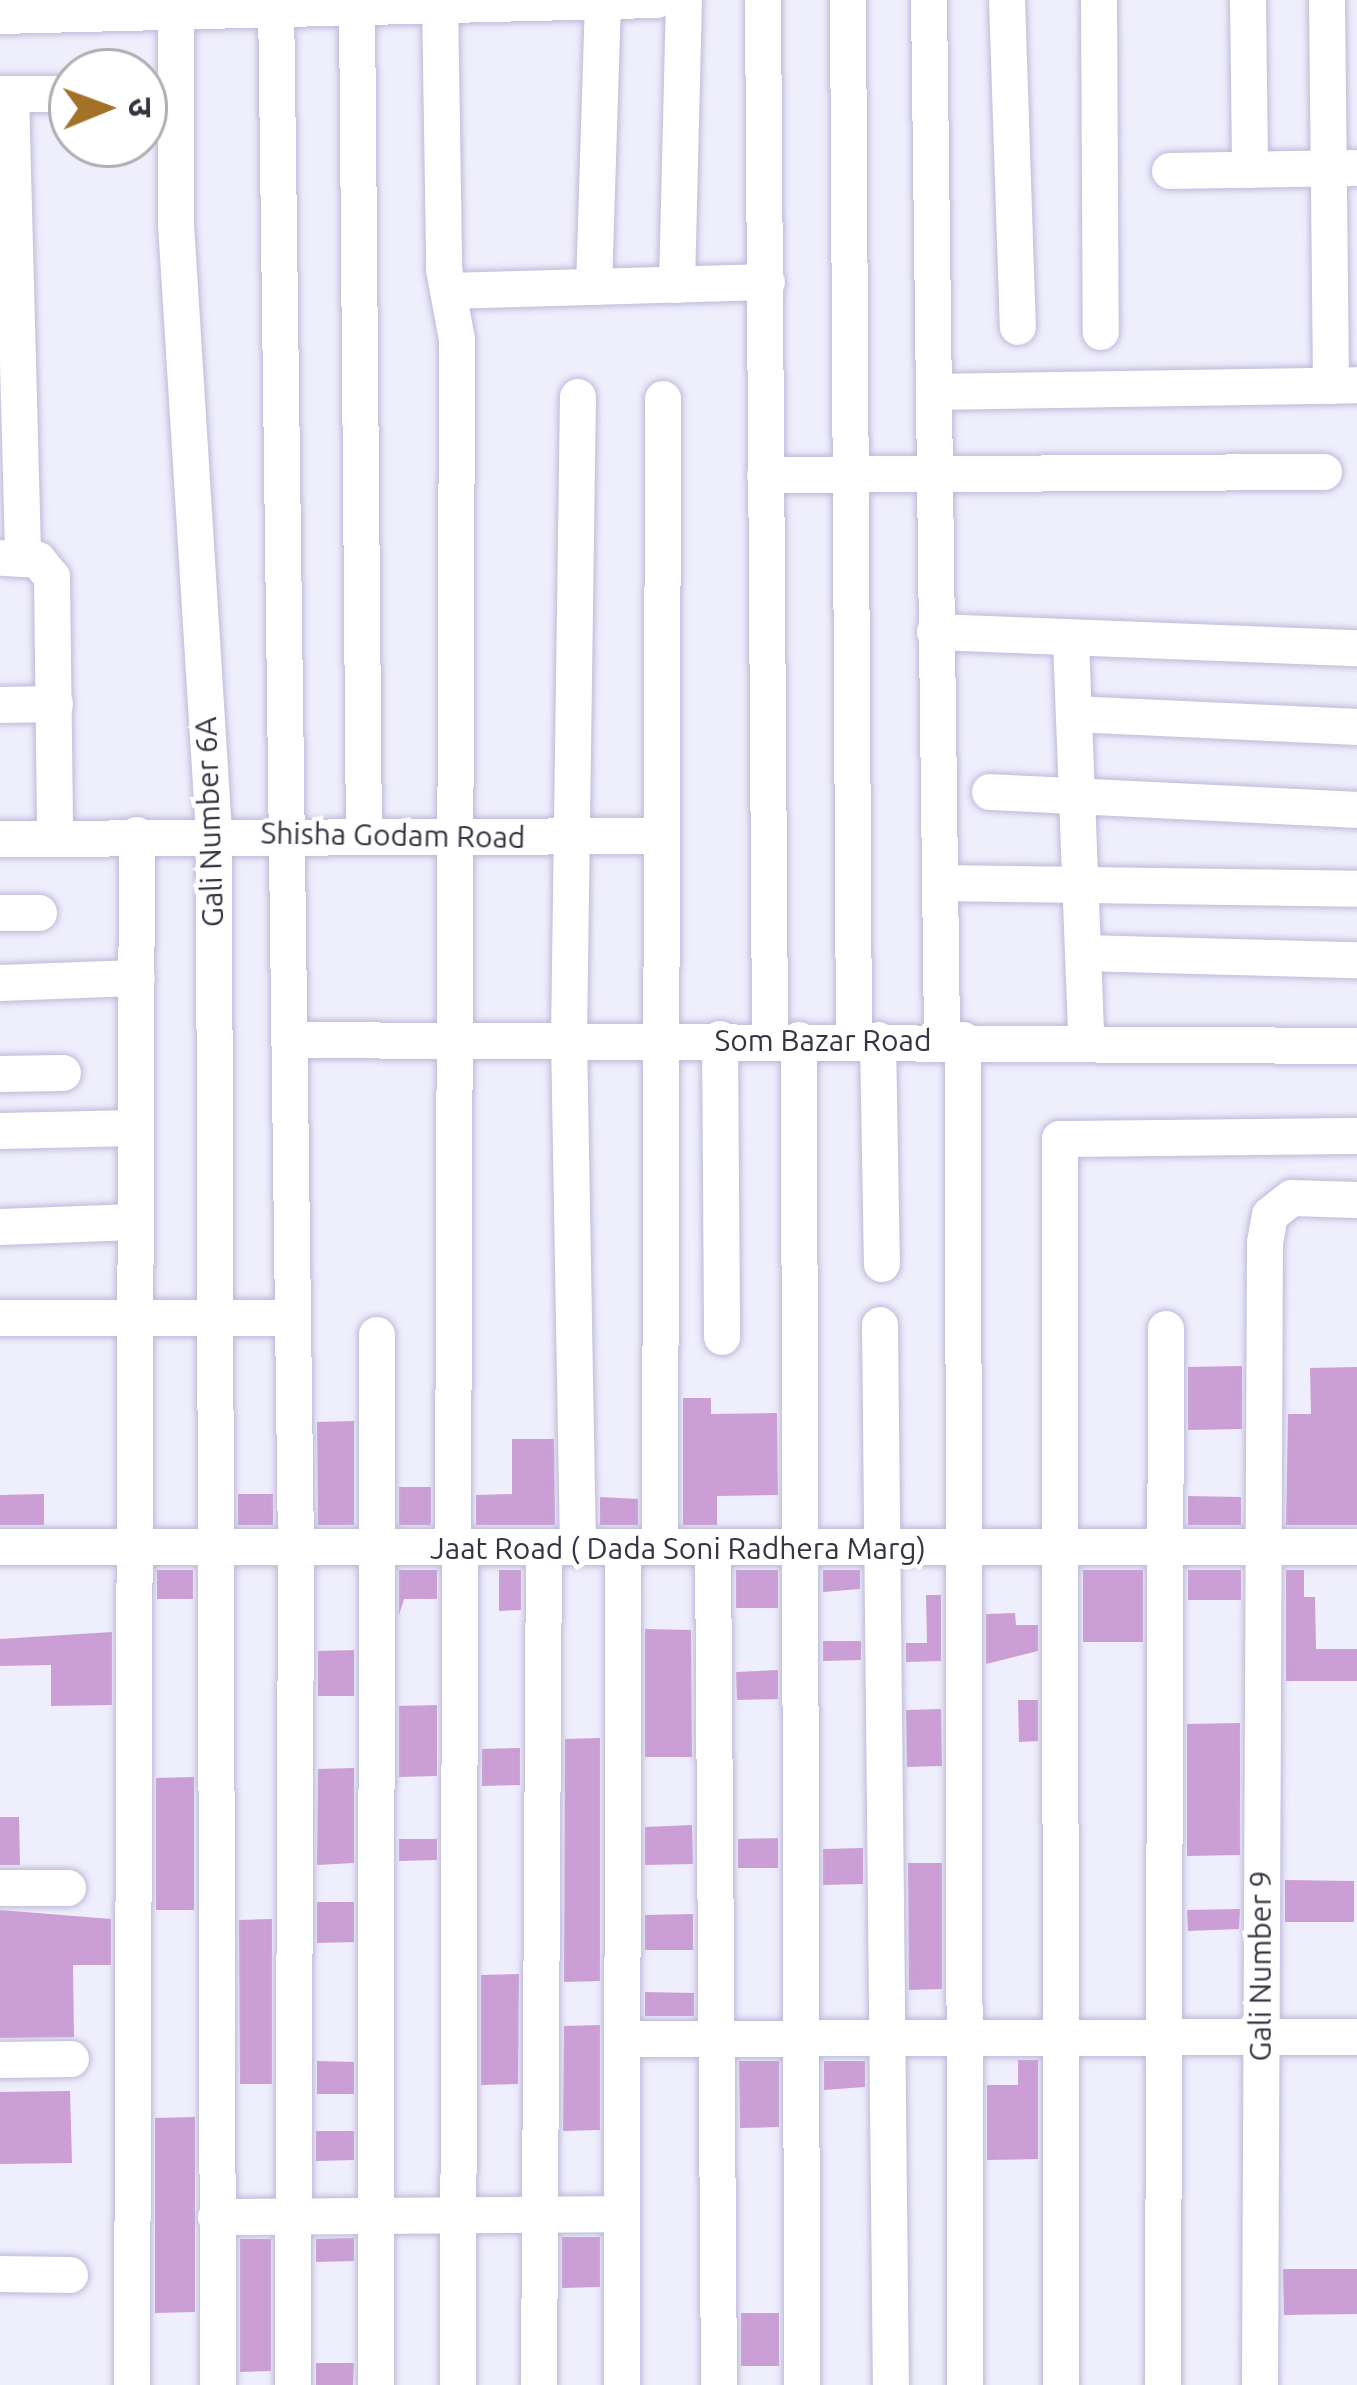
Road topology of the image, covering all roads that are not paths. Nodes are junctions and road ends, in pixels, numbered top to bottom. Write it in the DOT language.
graph roads {
  1 [pos="603,0"];
  2 [pos="657,0"];
  3 [pos="684,0"];
  4 [pos="764,0"];
  5 [pos="848,0"];
  6 [pos="929,0"];
  7 [pos="1007,0"];
  8 [pos="1099,0"];
  9 [pos="1224,0"];
  10 [pos="1251,0"];
  11 [pos="1328,0"];
  12 [pos="440,3"];
  13 [pos="276,4"];
  14 [pos="357,7"];
  15 [pos="176,8"];
  16 [pos="0,16"];
  17 [pos="168,51"];
  18 [pos="6,94"];
  19 [pos="48,94"];
  20 [pos="165,168"];
  21 [pos="1344,168"];
  22 [pos="1250,170"];
  23 [pos="1170,171"];
  24 [pos="767,282"];
  25 [pos="677,284"];
  26 [pos="594,287"];
  27 [pos="448,291"];
  28 [pos="7,323"];
  29 [pos="1018,327"];
  30 [pos="1101,332"];
  31 [pos="1344,386"];
  32 [pos="934,392"];
  33 [pos="578,397"];
  34 [pos="663,399"];
  35 [pos="934,470"];
  36 [pos="1324,472"];
  37 [pos="846,473"];
  38 [pos="765,475"];
  39 [pos="9,487"];
  40 [pos="12,558"];
  41 [pos="935,632"];
  42 [pos="1071,641"];
  43 [pos="1357,648"];
  44 [pos="55,704"];
  45 [pos="0,705"];
  46 [pos="1074,714"];
  47 [pos="1357,728"];
  48 [pos="990,793"];
  49 [pos="1080,801"];
  50 [pos="1357,810"];
  51 [pos="288,830"];
  52 [pos="214,832"];
  53 [pos="364,834"];
  54 [pos="137,835"];
  55 [pos="658,836"];
  56 [pos="55,837"];
  57 [pos="570,837"];
  58 [pos="454,838"];
  59 [pos="0,839"];
  60 [pos="1081,883"];
  61 [pos="940,884"];
  62 [pos="1357,890"];
  63 [pos="39,913"];
  64 [pos="0,914"];
  65 [pos="1083,953"];
  66 [pos="1357,960"];
  67 [pos="136,978"];
  68 [pos="0,983"];
  69 [pos="568,1038"];
  70 [pos="452,1039"];
  71 [pos="657,1039"];
  72 [pos="720,1039"];
  73 [pos="1086,1039"];
  74 [pos="289,1040"];
  75 [pos="784,1040"];
  76 [pos="866,1040"];
  77 [pos="952,1040"];
  78 [pos="1357,1046"];
  79 [pos="63,1073"];
  80 [pos="0,1074"];
  81 [pos="136,1127"];
  82 [pos="0,1131"];
  83 [pos="1357,1136"];
  84 [pos="1357,1200"];
  85 [pos="135,1222"];
  86 [pos="0,1227"];
  87 [pos="882,1264"];
  88 [pos="134,1313"];
  89 [pos="216,1316"];
  90 [pos="0,1318"];
  91 [pos="293,1318"];
  92 [pos="880,1325"];
  93 [pos="1166,1329"];
  94 [pos="377,1335"];
  95 [pos="722,1337"];
  96 [pos="801,1546"];
  97 [pos="886,1546"];
  98 [pos="0,1547"];
  99 [pos="660,1547"];
  100 [pos="713,1547"];
  101 [pos="969,1547"];
  102 [pos="1065,1547"];
  103 [pos="1159,1547"];
  104 [pos="1357,1547"];
  105 [pos="561,1548"];
  106 [pos="623,1548"];
  107 [pos="1263,1548"];
  108 [pos="136,1549"];
  109 [pos="296,1549"];
  110 [pos="376,1549"];
  111 [pos="456,1549"];
  112 [pos="218,1550"];
  113 [pos="0,1888"];
  114 [pos="68,1888"];
  115 [pos="972,2036"];
  116 [pos="1161,2036"];
  117 [pos="1259,2036"];
  118 [pos="1357,2037"];
  119 [pos="722,2038"];
  120 [pos="807,2038"];
  121 [pos="889,2038"];
  122 [pos="623,2039"];
  123 [pos="1061,2041"];
  124 [pos="71,2059"];
  125 [pos="0,2060"];
  126 [pos="538,2214"];
  127 [pos="622,2214"];
  128 [pos="372,2215"];
  129 [pos="457,2215"];
  130 [pos="294,2216"];
  131 [pos="215,2217"];
  132 [pos="0,2274"];
  133 [pos="70,2275"];
  134 [pos="132,2385"];
  135 [pos="218,2385"];
  136 [pos="293,2385"];
  137 [pos="376,2385"];
  138 [pos="458,2385"];
  139 [pos="539,2385"];
  140 [pos="622,2385"];
  141 [pos="719,2385"];
  142 [pos="802,2385"];
  143 [pos="891,2385"];
  144 [pos="965,2385"];
  145 [pos="1061,2385"];
  146 [pos="1163,2385"];
  147 [pos="1260,2385"];
  1 -- 2 [label="street"];
  1 -- 12 [label="street"];
  1 -- 26 [label="street"];
  3 -- 25 [label="street"];
  4 -- 24 [label="street"];
  5 -- 37 [label="street"];
  6 -- 32 [label="street"];
  7 -- 29 [label="street"];
  8 -- 30 [label="street"];
  9 -- 10 [label="street"];
  10 -- 22 [label="street"];
  11 -- 21 [label="street"];
  12 -- 14 [label="street"];
  12 -- 27 [label="street"];
  13 -- 14 [label="street"];
  13 -- 15 [label="street"];
  13 -- 51 [label="street"];
  14 -- 53 [label="street"];
  15 -- 16 [label="street"];
  15 -- 17 [label="street, Gali Number 6A"];
  18 -- 19 [label="street"];
  18 -- 28 [label="street"];
  20 -- 52 [label="street, Gali Number 6A"];
  21 -- 22 [label="street"];
  21 -- 31 [label="street"];
  22 -- 23 [label="street"];
  24 -- 25 [label="street"];
  24 -- 38 [label="street"];
  25 -- 26 [label="street"];
  26 -- 27 [label="street"];
  27 -- 58 [label="street"];
  28 -- 39 [label="street"];
  31 -- 32 [label="street"];
  32 -- 35 [label="street"];
  33 -- 57 [label="street"];
  34 -- 55 [label="street"];
  35 -- 36 [label="street"];
  35 -- 37 [label="street"];
  35 -- 41 [label="street"];
  37 -- 38 [label="street"];
  37 -- 76 [label="street"];
  38 -- 75 [label="street"];
  39 -- 40 [label="street"];
  40 -- 44 [label="street"];
  41 -- 42 [label="street"];
  41 -- 61 [label="street"];
  42 -- 43 [label="street"];
  42 -- 46 [label="street"];
  44 -- 45 [label="street"];
  44 -- 56 [label="street"];
  46 -- 47 [label="street"];
  46 -- 49 [label="street"];
  48 -- 49 [label="street"];
  49 -- 50 [label="street"];
  49 -- 60 [label="street"];
  51 -- 52 [label="street, Shisha Godam Road"];
  51 -- 53 [label="street, Shisha Godam Road"];
  51 -- 74 [label="street"];
  52 -- 54 [label="street, Shisha Godam Road"];
  52 -- 89 [label="street, Gali Number 6A"];
  53 -- 58 [label="street, Shisha Godam Road"];
  54 -- 56 [label="street, Shisha Godam Road"];
  54 -- 67 [label="street"];
  55 -- 57 [label="street, Shisha Godam Road"];
  55 -- 71 [label="street"];
  56 -- 59 [label="street, Shisha Godam Road"];
  57 -- 58 [label="street, Shisha Godam Road"];
  57 -- 69 [label="street"];
  58 -- 70 [label="street"];
  60 -- 61 [label="street"];
  60 -- 62 [label="street"];
  60 -- 65 [label="street"];
  61 -- 77 [label="street"];
  63 -- 64 [label="street"];
  65 -- 66 [label="street"];
  65 -- 73 [label="street"];
  67 -- 68 [label="street"];
  67 -- 81 [label="street"];
  69 -- 70 [label="street, Som Bazar Road"];
  69 -- 71 [label="street, Som Bazar Road"];
  69 -- 105 [label="street"];
  70 -- 74 [label="street, Som Bazar Road"];
  70 -- 111 [label="street"];
  71 -- 72 [label="street, Som Bazar Road"];
  71 -- 99 [label="street"];
  72 -- 75 [label="street, Som Bazar Road"];
  72 -- 95 [label="street"];
  73 -- 77 [label="street, Som Bazar Road"];
  73 -- 78 [label="street, Som Bazar Road"];
  74 -- 91 [label="street"];
  75 -- 76 [label="street, Som Bazar Road"];
  75 -- 96 [label="street"];
  76 -- 77 [label="street, Som Bazar Road"];
  76 -- 87 [label="street"];
  77 -- 101 [label="street"];
  79 -- 80 [label="street"];
  81 -- 82 [label="street"];
  81 -- 85 [label="street"];
  83 -- 102 [label="street"];
  84 -- 107 [label="street, Gali Number 9"];
  85 -- 86 [label="street"];
  85 -- 88 [label="street"];
  88 -- 89 [label="street"];
  88 -- 90 [label="street"];
  88 -- 108 [label="street"];
  89 -- 91 [label="street"];
  89 -- 112 [label="street, Gali Number 6A"];
  91 -- 109 [label="street"];
  92 -- 97 [label="street"];
  93 -- 103 [label="street"];
  94 -- 110 [label="street"];
  96 -- 97 [label="street, Jaat Road ( Dada Soni Radhera Marg)"];
  96 -- 100 [label="street, Jaat Road ( Dada Soni Radhera Marg)"];
  96 -- 120 [label="street"];
  97 -- 101 [label="street, Jaat Road ( Dada Soni Radhera Marg)"];
  97 -- 121 [label="street"];
  98 -- 108 [label="street, Jaat Road ( Dada Soni Radhera Marg)"];
  99 -- 100 [label="street, Jaat Road ( Dada Soni Radhera Marg)"];
  99 -- 106 [label="street, Jaat Road ( Dada Soni Radhera Marg)"];
  100 -- 119 [label="street"];
  101 -- 102 [label="street, Jaat Road ( Dada Soni Radhera Marg)"];
  101 -- 115 [label="street"];
  102 -- 103 [label="street, Jaat Road ( Dada Soni Radhera Marg)"];
  102 -- 123 [label="street"];
  103 -- 107 [label="street, Jaat Road ( Dada Soni Radhera Marg)"];
  103 -- 116 [label="street"];
  104 -- 107 [label="street, Jaat Road ( Dada Soni Radhera Marg)"];
  105 -- 106 [label="street, Jaat Road ( Dada Soni Radhera Marg)"];
  105 -- 111 [label="street, Jaat Road ( Dada Soni Radhera Marg)"];
  105 -- 126 [label="street"];
  106 -- 122 [label="street"];
  107 -- 117 [label="street, Gali Number 9"];
  108 -- 112 [label="street, Jaat Road ( Dada Soni Radhera Marg)"];
  108 -- 134 [label="street"];
  109 -- 110 [label="street, Jaat Road ( Dada Soni Radhera Marg)"];
  109 -- 112 [label="street, Jaat Road ( Dada Soni Radhera Marg)"];
  109 -- 130 [label="street"];
  110 -- 111 [label="street, Jaat Road ( Dada Soni Radhera Marg)"];
  110 -- 128 [label="street"];
  111 -- 129 [label="street"];
  112 -- 131 [label="street, Gali Number 6A"];
  113 -- 114 [label="street"];
  115 -- 121 [label="street"];
  115 -- 123 [label="street"];
  115 -- 144 [label="street"];
  116 -- 117 [label="street"];
  116 -- 123 [label="street"];
  116 -- 146 [label="street"];
  117 -- 118 [label="street"];
  117 -- 147 [label="street, Gali Number 9"];
  119 -- 120 [label="street"];
  119 -- 122 [label="street"];
  119 -- 141 [label="street"];
  120 -- 121 [label="street"];
  120 -- 142 [label="street"];
  121 -- 143 [label="street"];
  122 -- 127 [label="street"];
  123 -- 145 [label="street"];
  124 -- 125 [label="street"];
  126 -- 127 [label="street"];
  126 -- 129 [label="street"];
  126 -- 139 [label="street"];
  127 -- 140 [label="street"];
  128 -- 129 [label="street"];
  128 -- 130 [label="street"];
  128 -- 137 [label="street"];
  129 -- 138 [label="street"];
  130 -- 131 [label="street"];
  130 -- 136 [label="street"];
  131 -- 135 [label="street, Gali Number 6A"];
  132 -- 133 [label="street"];
}
